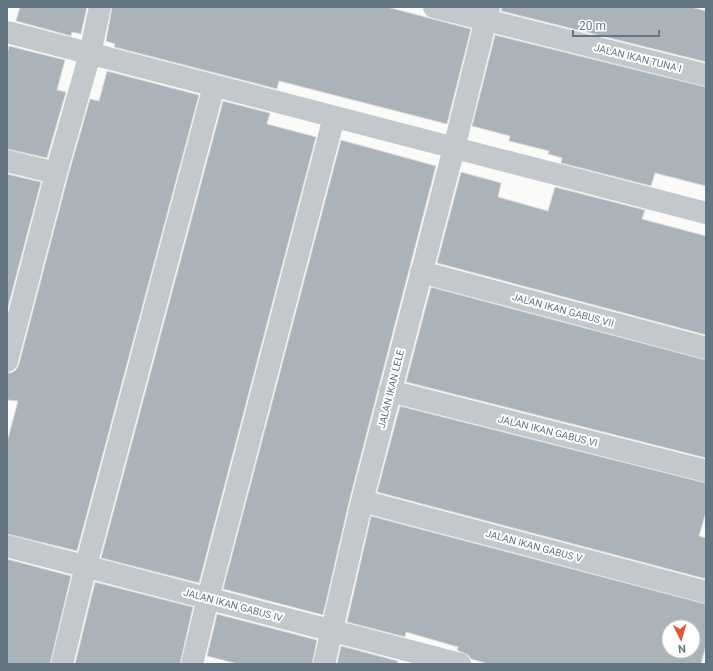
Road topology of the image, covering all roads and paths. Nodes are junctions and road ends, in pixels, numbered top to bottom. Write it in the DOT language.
graph roads {
  1 [pos="100,7"];
  2 [pos="434,7"];
  3 [pos="484,15"];
  4 [pos="7,32"];
  5 [pos="90,54"];
  6 [pos="706,75"];
  7 [pos="214,86"];
  8 [pos="334,117"];
  9 [pos="454,148"];
  10 [pos="7,160"];
  11 [pos="56,173"];
  12 [pos="706,213"];
  13 [pos="421,272"];
  14 [pos="16,295"];
  15 [pos="706,348"];
  16 [pos="7,361"];
  17 [pos="390,390"];
  18 [pos="706,471"];
  19 [pos="362,501"];
  20 [pos="7,546"];
  21 [pos="86,566"];
  22 [pos="706,592"];
  23 [pos="208,598"];
  24 [pos="332,631"];
  25 [pos="62,664"];
  26 [pos="192,664"];
  27 [pos="324,664"];
  28 [pos="457,664"];
  1 -- 5 [label="street"];
  2 -- 3 [label="street, JALAN IKAN TUNA I"];
  3 -- 6 [label="street, JALAN IKAN TUNA I"];
  3 -- 9 [label="street, JALAN IKAN LELE"];
  4 -- 5 [label="street"];
  5 -- 7 [label="street"];
  5 -- 11 [label="street"];
  7 -- 8 [label="street"];
  7 -- 21 [label="street"];
  8 -- 9 [label="street"];
  8 -- 23 [label="street"];
  9 -- 12 [label="street"];
  9 -- 13 [label="street, JALAN IKAN LELE"];
  10 -- 11 [label="street"];
  11 -- 14 [label="street"];
  13 -- 15 [label="street, JALAN IKAN GABUS VII"];
  13 -- 17 [label="street, JALAN IKAN LELE"];
  14 -- 16 [label="street"];
  17 -- 18 [label="street, JALAN IKAN GABUS VI"];
  17 -- 19 [label="street, JALAN IKAN LELE"];
  19 -- 22 [label="street, JALAN IKAN GABUS V"];
  19 -- 24 [label="street, JALAN IKAN LELE"];
  20 -- 21 [label="street, JALAN IKAN GABUS IV"];
  21 -- 23 [label="street, JALAN IKAN GABUS IV"];
  21 -- 25 [label="street"];
  23 -- 24 [label="street, JALAN IKAN GABUS IV"];
  23 -- 26 [label="street"];
  24 -- 27 [label="street, JALAN IKAN LELE"];
  24 -- 28 [label="street, JALAN IKAN GABUS IV"];
}
